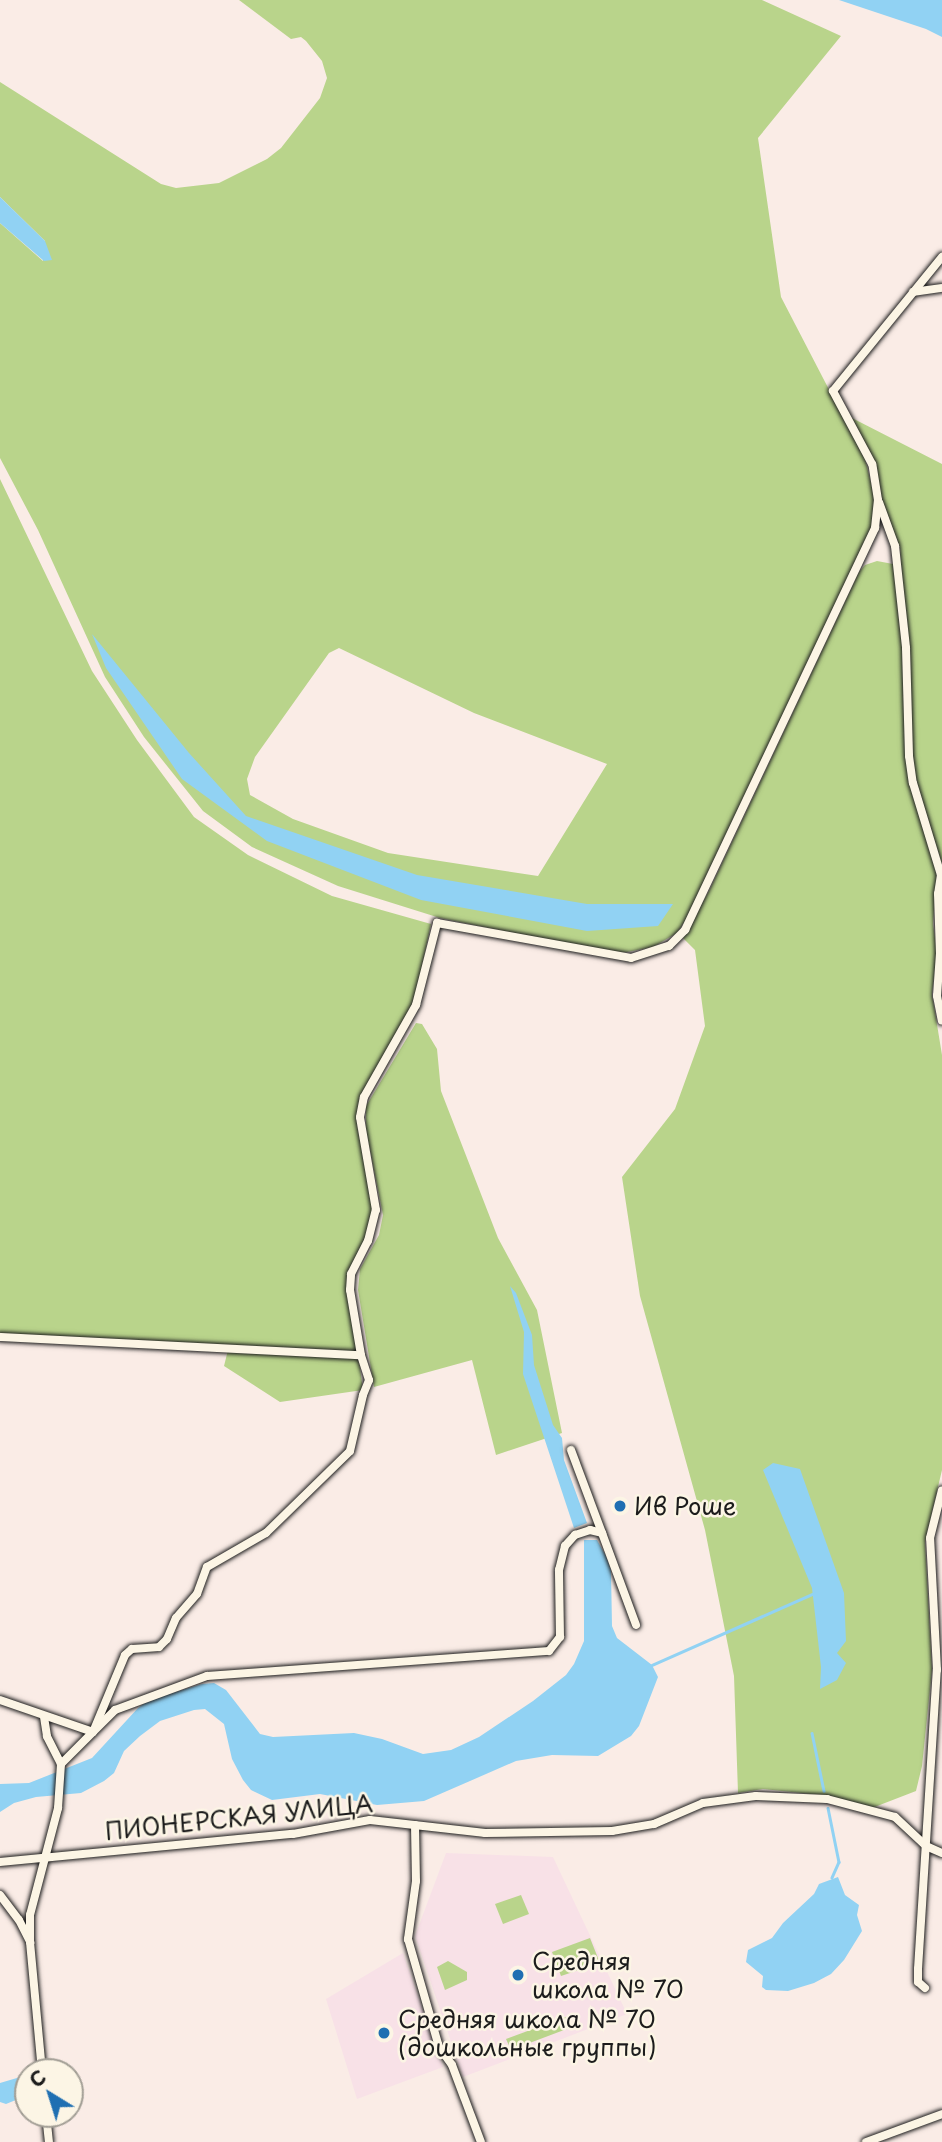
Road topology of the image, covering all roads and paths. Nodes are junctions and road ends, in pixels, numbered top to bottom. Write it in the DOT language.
graph roads {
  1 [pos="942,257"];
  2 [pos="942,288"];
  3 [pos="913,292"];
  4 [pos="878,500"];
  5 [pos="942,1021"];
  6 [pos="0,1337"];
  7 [pos="361,1356"];
  8 [pos="571,1450"];
  9 [pos="942,1490"];
  10 [pos="602,1533"];
  11 [pos="636,1625"];
  12 [pos="0,1700"];
  13 [pos="44,1717"];
  14 [pos="93,1732"];
  15 [pos="61,1764"];
  16 [pos="415,1825"];
  17 [pos="926,1846"];
  18 [pos="942,1853"];
  19 [pos="48,1856"];
  20 [pos="0,1862"];
  21 [pos="0,1895"];
  22 [pos="30,1942"];
  23 [pos="925,1989"];
  24 [pos="41,2058"];
  25 [pos="942,2114"];
  26 [pos="481,2142"];
  27 [pos="866,2142"];
  1 -- 3 [label="street"];
  2 -- 3 [label="street"];
  3 -- 4 [label="street"];
  4 -- 5 [label="street"];
  4 -- 7 [label="street"];
  6 -- 7 [label="street"];
  7 -- 14 [label="street"];
  8 -- 10 [label="street"];
  9 -- 17 [label="street"];
  10 -- 11 [label="street"];
  10 -- 14 [label="street"];
  12 -- 13 [label="street"];
  13 -- 14 [label="street"];
  13 -- 15 [label="street"];
  14 -- 15 [label="street"];
  15 -- 19 [label="street"];
  16 -- 17 [label="street, ПИОНЕРСКАЯ УЛИЦА"];
  16 -- 19 [label="street, ПИОНЕРСКАЯ УЛИЦА"];
  16 -- 26 [label="street"];
  17 -- 18 [label="street, ПИОНЕРСКАЯ УЛИЦА"];
  17 -- 23 [label="street"];
  19 -- 20 [label="street, ПИОНЕРСКАЯ УЛИЦА"];
  19 -- 22 [label="street"];
  21 -- 22 [label="street"];
  22 -- 24 [label="street"];
  25 -- 27 [label="street"];
}
